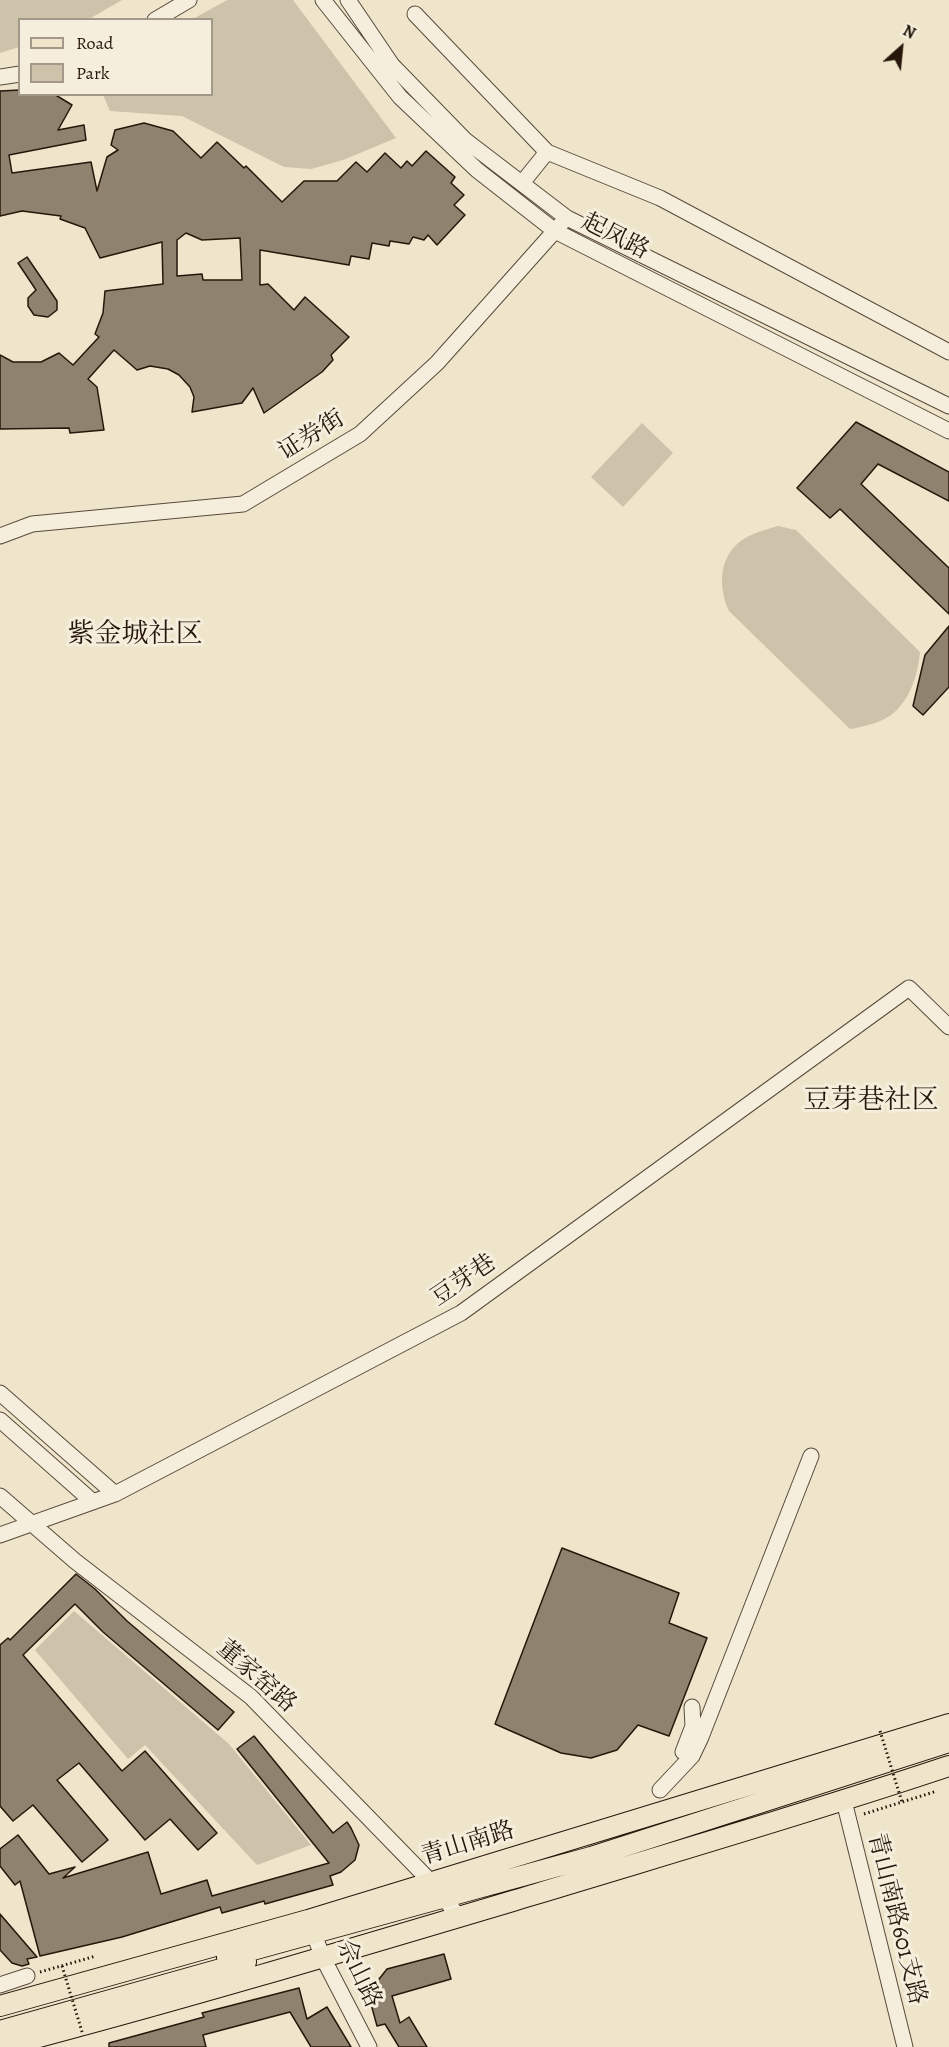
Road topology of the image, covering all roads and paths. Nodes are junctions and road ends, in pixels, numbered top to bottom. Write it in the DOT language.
graph roads {
  1 [pos="189,0"];
  2 [pos="323,0"];
  3 [pos="348,0"];
  4 [pos="415,14"];
  5 [pos="158,18"];
  6 [pos="18,74"];
  7 [pos="0,77"];
  8 [pos="546,152"];
  9 [pos="522,183"];
  10 [pos="567,218"];
  11 [pos="555,231"];
  12 [pos="949,352"];
  13 [pos="949,406"];
  14 [pos="949,431"];
  15 [pos="0,536"];
  16 [pos="949,1027"];
  17 [pos="0,1393"];
  18 [pos="0,1420"];
  19 [pos="811,1456"];
  20 [pos="115,1494"];
  21 [pos="0,1496"];
  22 [pos="93,1502"];
  23 [pos="32,1524"];
  24 [pos="0,1535"];
  25 [pos="692,1707"];
  26 [pos="949,1724"];
  27 [pos="880,1731"];
  28 [pos="949,1742"];
  29 [pos="949,1755"];
  30 [pos="949,1766"];
  31 [pos="660,1790"];
  32 [pos="937,1791"];
  33 [pos="844,1801"];
  34 [pos="902,1802"];
  35 [pos="864,1814"];
  36 [pos="642,1818"];
  37 [pos="445,1900"];
  38 [pos="316,1938"];
  39 [pos="96,1956"];
  40 [pos="62,1966"];
  41 [pos="27,1977"];
  42 [pos="0,1985"];
  43 [pos="2,2005"];
  44 [pos="0,2031"];
  45 [pos="83,2035"];
  46 [pos="1,2047"];
  47 [pos="369,2047"];
  48 [pos="905,2047"];
  1 -- 5 [label="street"];
  2 -- 11 [label="street, 起凤路"];
  3 -- 9 [label="street, 起凤路"];
  4 -- 8 [label="street"];
  6 -- 7 [label="street"];
  8 -- 9 [label="street"];
  8 -- 12 [label="street"];
  9 -- 10 [label="street, 起凤路"];
  10 -- 11 [label="street, 证券街"];
  10 -- 13 [label="street, 起凤路"];
  11 -- 14 [label="street, 起凤路"];
  11 -- 15 [label="street, 证券街"];
  16 -- 20 [label="street, 豆芽巷"];
  17 -- 20 [label="street"];
  18 -- 22 [label="street"];
  19 -- 31 [label="street"];
  20 -- 22 [label="street, 豆芽巷"];
  21 -- 23 [label="street, 董家窑路"];
  22 -- 23 [label="street, 豆芽巷"];
  23 -- 24 [label="street, 豆芽巷"];
  23 -- 37 [label="street, 董家窑路"];
  25 -- 31 [label="street"];
  26 -- 36 [label="main road, 青山南路"];
  27 -- 34 [label="path, bridge"];
  28 -- 37 [label="main road"];
  29 -- 37 [label="main road"];
  30 -- 33 [label="main road, 青山南路"];
  31 -- 36 [label="street"];
  32 -- 34 [label="path"];
  33 -- 37 [label="main road, 青山南路"];
  33 -- 48 [label="street, 青山南路601支路"];
  34 -- 35 [label="path"];
  36 -- 37 [label="main road, 青山南路"];
  37 -- 38 [label="main road, 青山南路"];
  37 -- 38 [label="main road, 青山南路"];
  38 -- 43 [label="main road, 青山南路"];
  38 -- 44 [label="main road"];
  38 -- 46 [label="main road, 青山南路"];
  38 -- 47 [label="street, 佘山路"];
  39 -- 40 [label="path"];
  40 -- 41 [label="path"];
  40 -- 45 [label="path, bridge"];
  41 -- 42 [label="street"];
}
